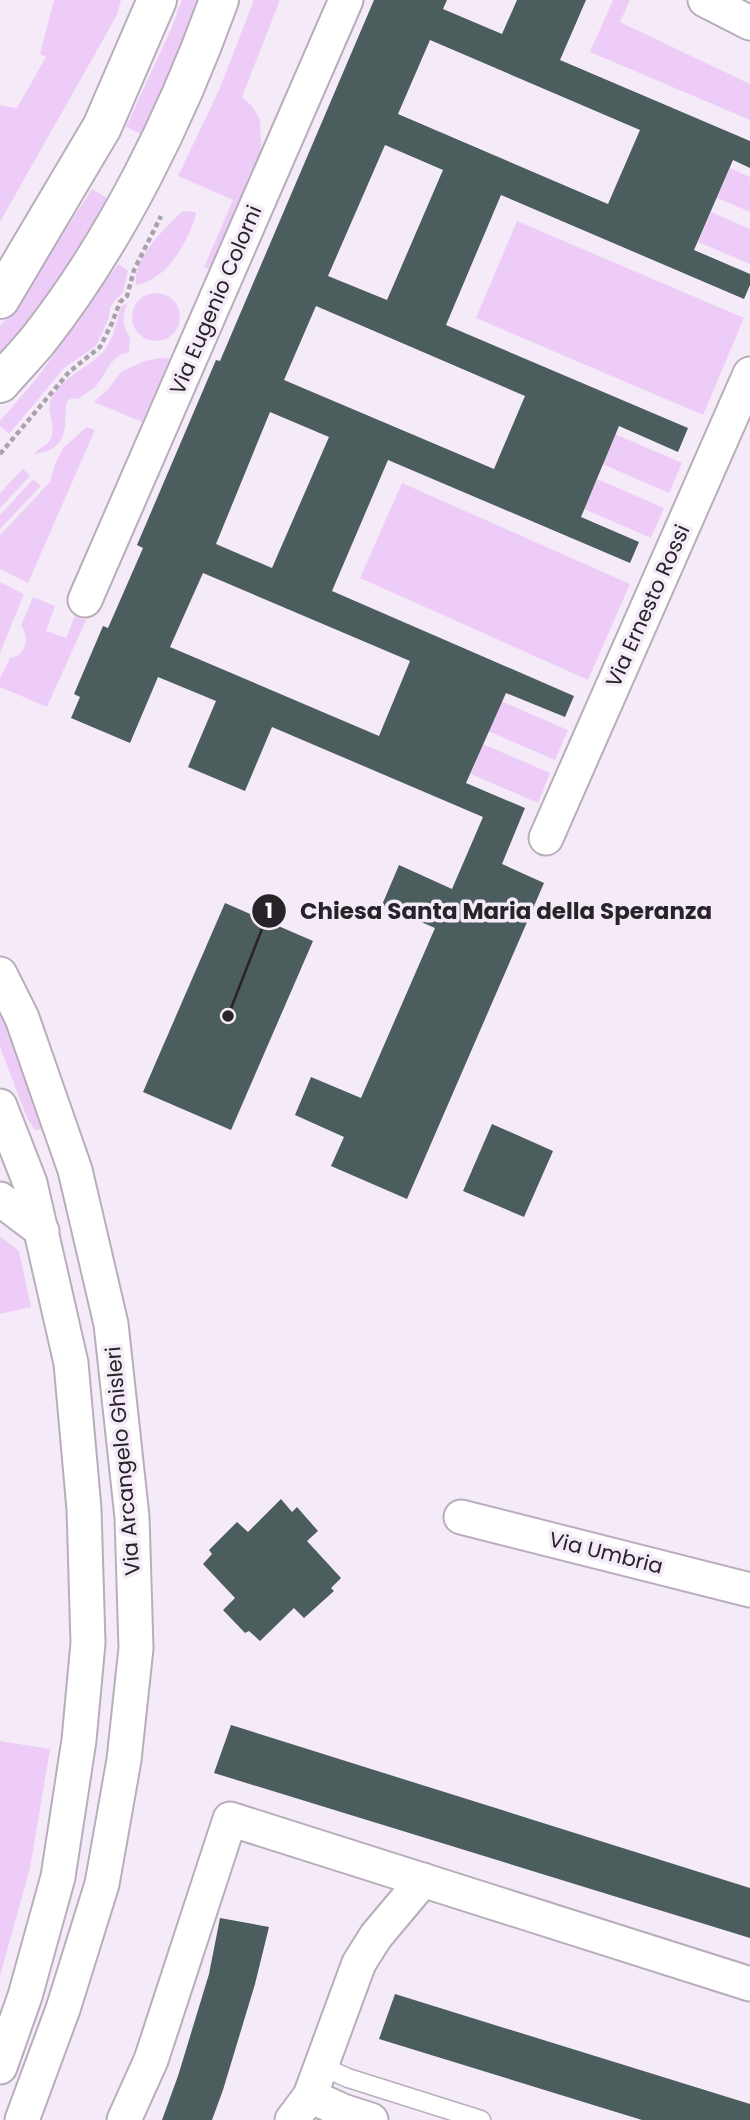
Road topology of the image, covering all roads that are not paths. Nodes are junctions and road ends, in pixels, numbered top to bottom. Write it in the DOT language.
graph roads {
  1 [pos="157,0"];
  2 [pos="219,0"];
  3 [pos="346,0"];
  4 [pos="705,0"];
  5 [pos="750,23"];
  6 [pos="0,299"];
  7 [pos="0,383"];
  8 [pos="747,390"];
  9 [pos="85,600"];
  10 [pos="546,838"];
  11 [pos="0,974"];
  12 [pos="0,1106"];
  13 [pos="75,1170"];
  14 [pos="30,1182"];
  15 [pos="0,1199"];
  16 [pos="42,1231"];
  17 [pos="461,1517"];
  18 [pos="750,1590"];
  19 [pos="58,1877"];
  20 [pos="423,1880"];
  21 [pos="102,1884"];
  22 [pos="750,1984"];
  23 [pos="0,2067"];
  24 [pos="308,2094"];
  25 [pos="22,2120"];
  26 [pos="124,2120"];
  27 [pos="371,2120"];
  28 [pos="481,2120"];
  1 -- 6 [label="street"];
  2 -- 7 [label="street"];
  3 -- 9 [label="street, Via Eugenio Colorni"];
  4 -- 5 [label="street"];
  8 -- 10 [label="street, Via Ernesto Rossi"];
  11 -- 13 [label="street, Via Arcangelo Ghisleri"];
  12 -- 14 [label="street, Via Arcangelo Ghisleri"];
  13 -- 14 [label="street"];
  13 -- 21 [label="street, Via Arcangelo Ghisleri"];
  14 -- 16 [label="street, Via Arcangelo Ghisleri"];
  15 -- 16 [label="street"];
  16 -- 19 [label="street, Via Arcangelo Ghisleri"];
  17 -- 18 [label="street, Via Umbria"];
  19 -- 21 [label="street"];
  19 -- 23 [label="street, Via Arcangelo Ghisleri"];
  20 -- 22 [label="street"];
  20 -- 24 [label="street"];
  20 -- 26 [label="street"];
  21 -- 25 [label="street, Via Arcangelo Ghisleri"];
  24 -- 27 [label="street"];
  24 -- 28 [label="lane"];
}
